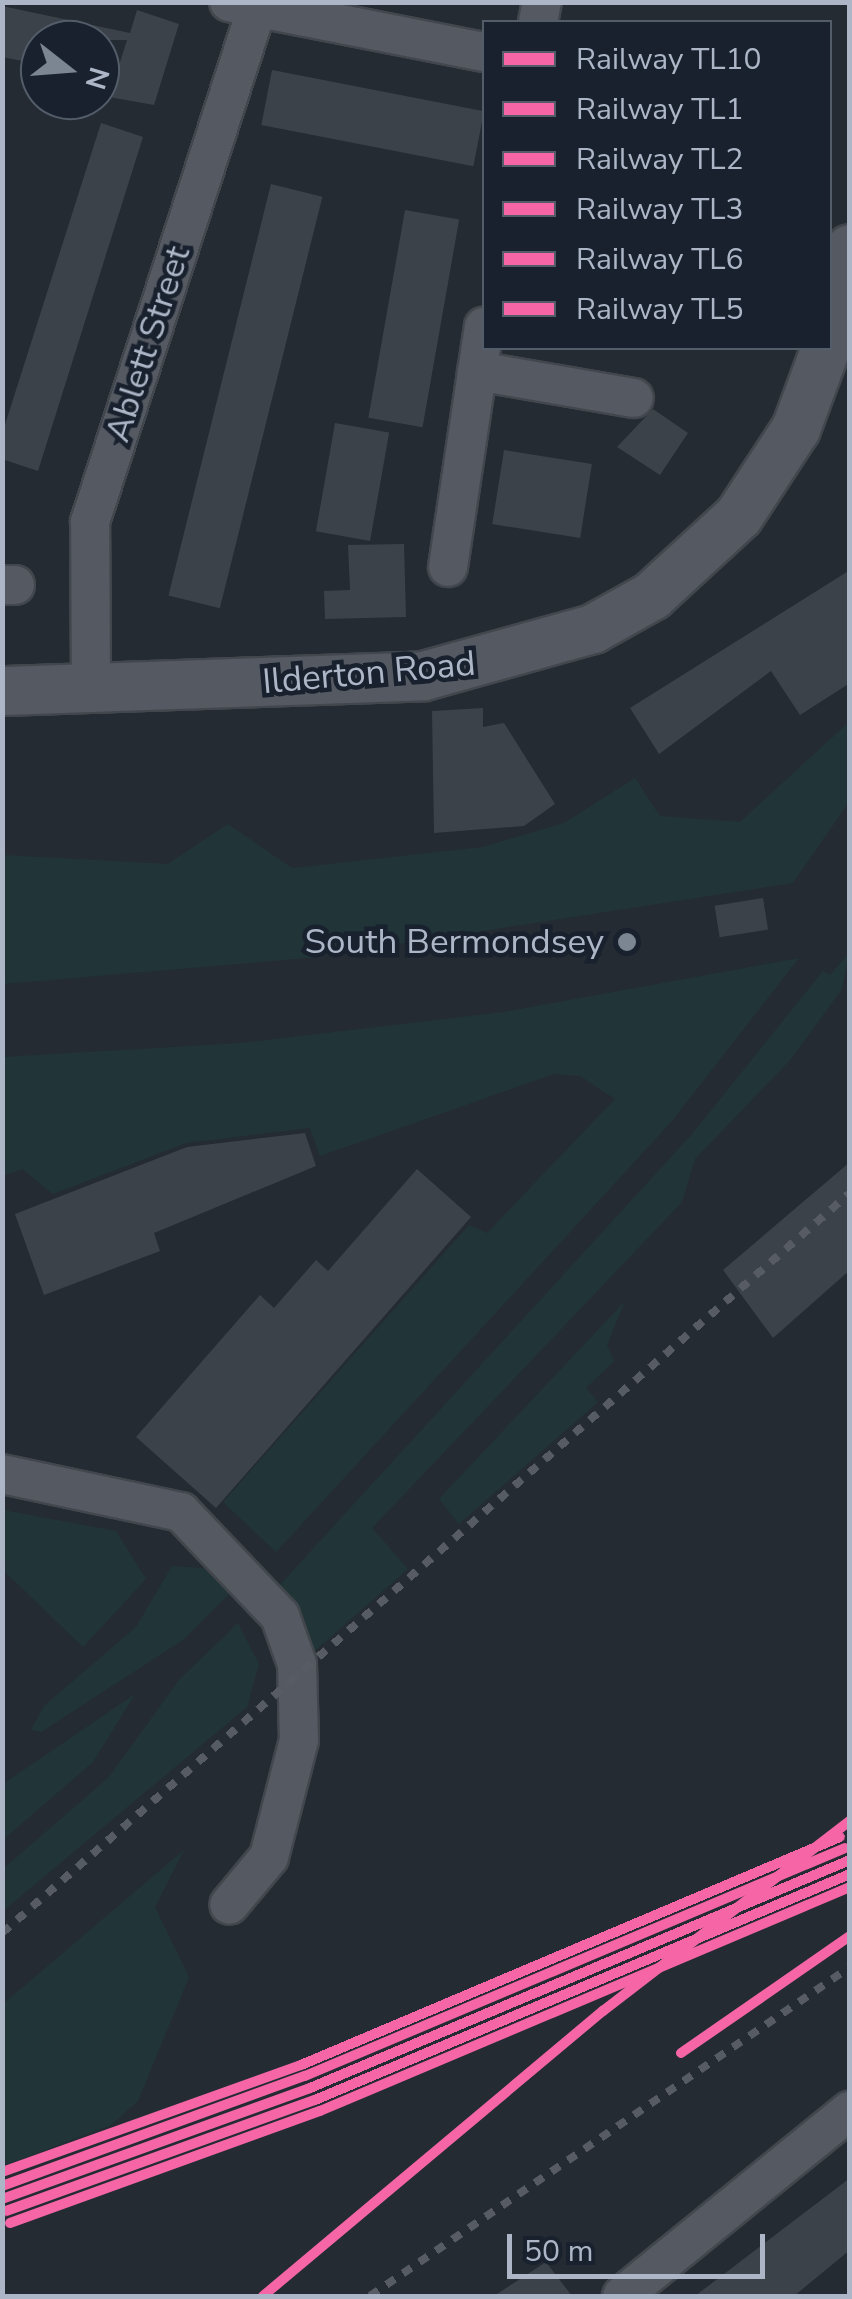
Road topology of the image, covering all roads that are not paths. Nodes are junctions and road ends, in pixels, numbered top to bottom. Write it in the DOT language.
graph roads {
  1 [pos="243,5"];
  2 [pos="482,52"];
  3 [pos="850,250"];
  4 [pos="832,326"];
  5 [pos="482,340"];
  6 [pos="825,350"];
  7 [pos="477,371"];
  8 [pos="634,398"];
  9 [pos="448,567"];
  10 [pos="92,688"];
  11 [pos="2,691"];
  12 [pos="2,1474"];
  13 [pos="229,1905"];
  14 [pos="850,2111"];
  15 [pos="622,2296"];
  1 -- 2 [label="street"];
  1 -- 10 [label="street, Ablett Street"];
  3 -- 4 [label="street"];
  5 -- 7 [label="street"];
  6 -- 10 [label="street, Ilderton Road"];
  7 -- 8 [label="street"];
  7 -- 9 [label="street"];
  10 -- 11 [label="street, Ilderton Road"];
  12 -- 13 [label="street"];
  14 -- 15 [label="street"];
}
